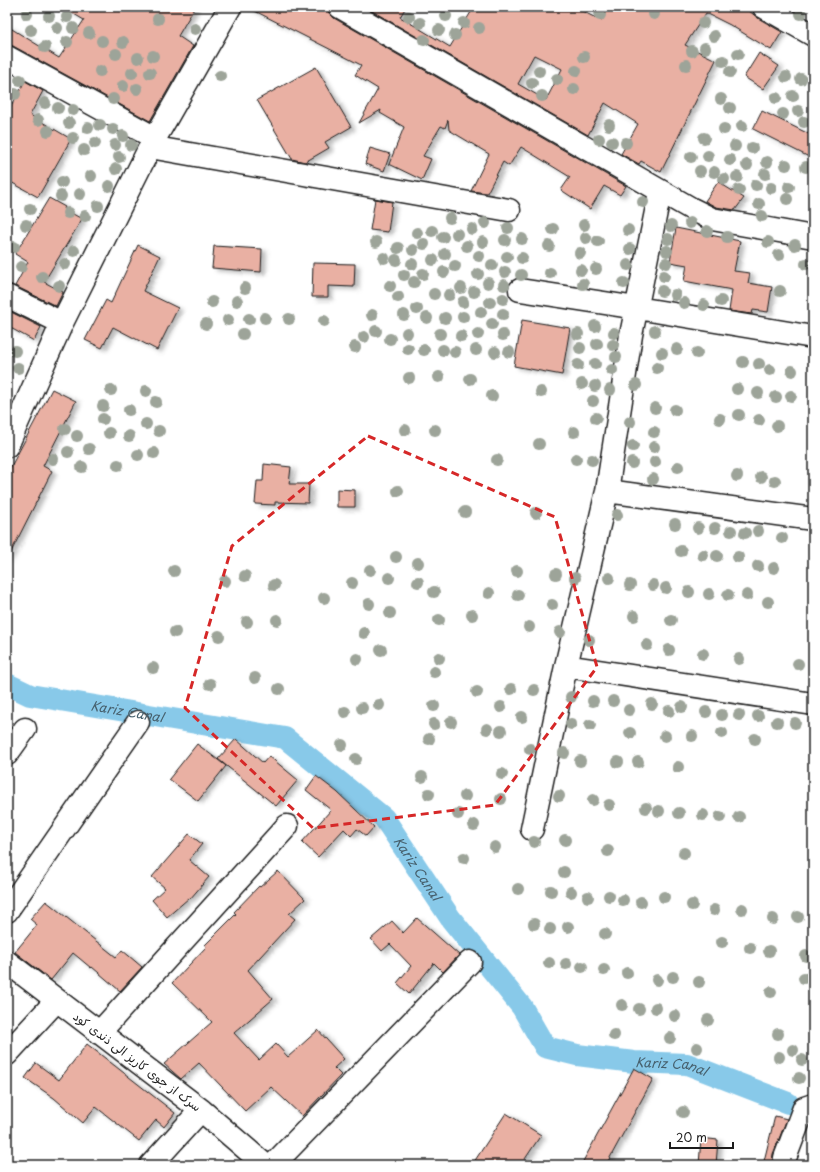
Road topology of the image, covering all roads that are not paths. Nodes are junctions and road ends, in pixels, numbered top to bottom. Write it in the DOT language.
graph roads {
  1 [pos="230,7"];
  2 [pos="340,7"];
  3 [pos="764,7"];
  4 [pos="813,35"];
  5 [pos="7,57"];
  6 [pos="153,142"];
  7 [pos="660,192"];
  8 [pos="509,210"];
  9 [pos="813,237"];
  10 [pos="520,290"];
  11 [pos="7,296"];
  12 [pos="637,308"];
  13 [pos="62,323"];
  14 [pos="813,337"];
  15 [pos="7,446"];
  16 [pos="607,491"];
  17 [pos="813,519"];
  18 [pos="566,666"];
  19 [pos="813,704"];
  20 [pos="138,722"];
  21 [pos="25,729"];
  22 [pos="7,754"];
  23 [pos="287,826"];
  24 [pos="532,829"];
  25 [pos="7,911"];
  26 [pos="7,962"];
  27 [pos="470,962"];
  28 [pos="56,1001"];
  29 [pos="99,1033"];
  30 [pos="7,1054"];
  31 [pos="813,1105"];
  32 [pos="201,1110"];
  33 [pos="151,1165"];
  34 [pos="266,1165"];
  35 [pos="274,1165"];
  36 [pos="784,1165"];
  1 -- 6 [label="street"];
  2 -- 7 [label="street"];
  3 -- 4 [label="street"];
  5 -- 6 [label="street"];
  6 -- 8 [label="street"];
  6 -- 13 [label="street"];
  7 -- 9 [label="street"];
  7 -- 12 [label="street"];
  10 -- 12 [label="street"];
  11 -- 13 [label="street"];
  12 -- 14 [label="street"];
  12 -- 16 [label="street"];
  13 -- 15 [label="street"];
  16 -- 17 [label="street"];
  16 -- 18 [label="street"];
  18 -- 19 [label="street"];
  18 -- 24 [label="street"];
  20 -- 25 [label="street"];
  21 -- 22 [label="street"];
  23 -- 29 [label="street"];
  26 -- 28 [label="street, سرک از جوی کاریز الی ذندی کود"];
  27 -- 35 [label="street"];
  28 -- 29 [label="street, سرک از جوی کاریز الی ذندی کود"];
  28 -- 30 [label="street"];
  29 -- 32 [label="street, سرک از جوی کاریز الی ذندی کود"];
  31 -- 36 [label="street"];
  32 -- 33 [label="street"];
  32 -- 34 [label="street, سرک از جوی کاریز الی ذندی کود"];
}
